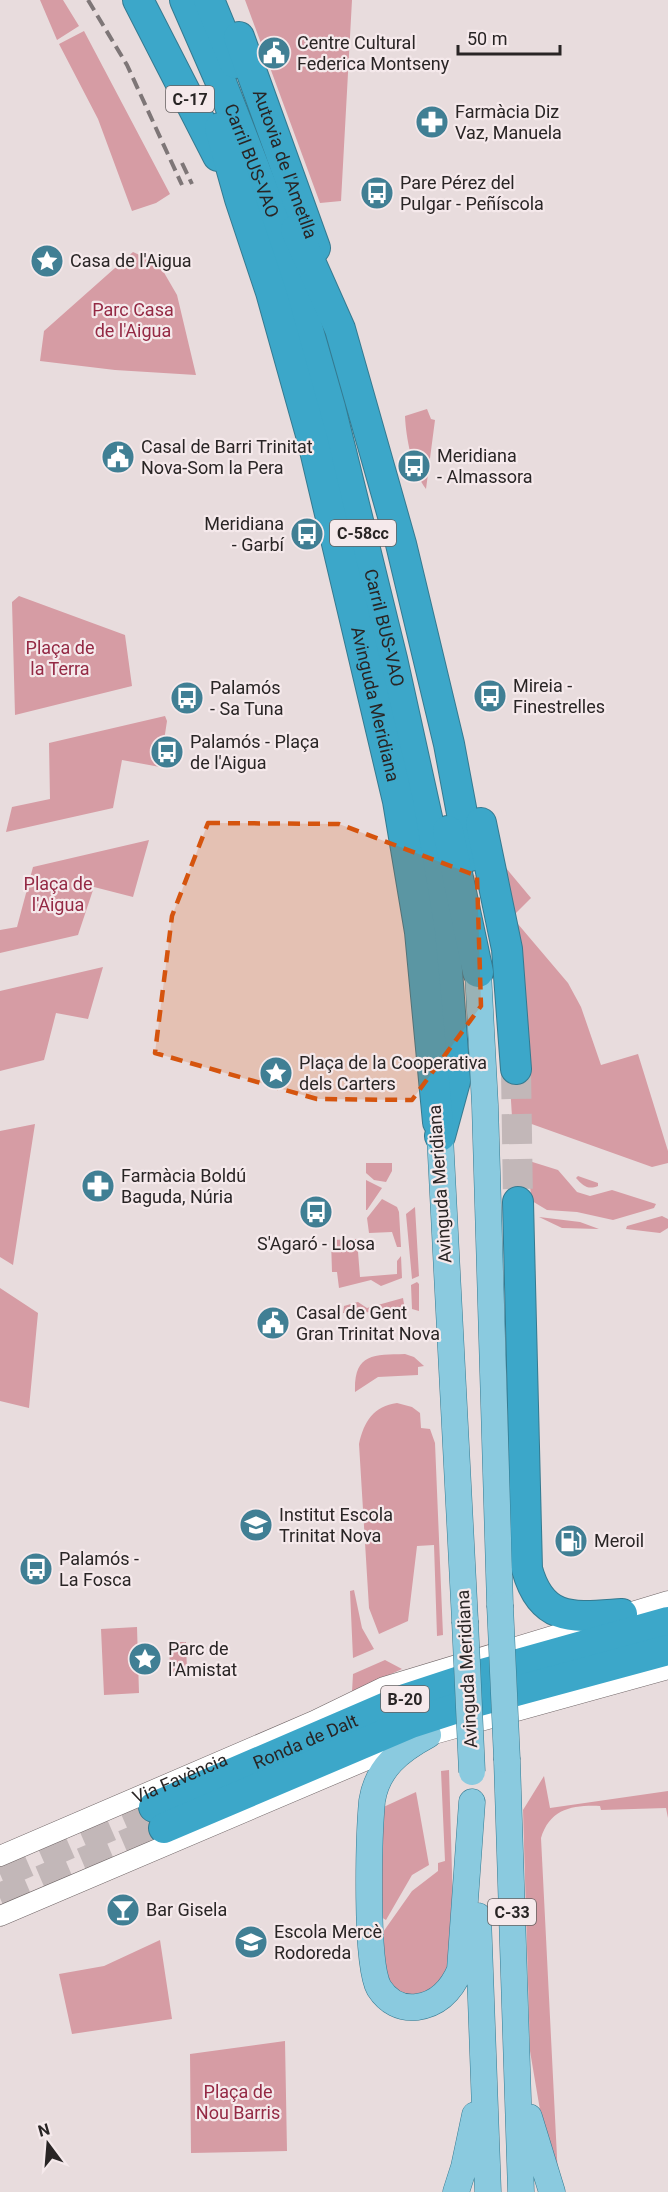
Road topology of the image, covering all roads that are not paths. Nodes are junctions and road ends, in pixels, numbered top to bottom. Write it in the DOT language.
graph roads {
  1 [pos="138,0"];
  2 [pos="165,0"];
  3 [pos="185,0"];
  4 [pos="203,0"];
  5 [pos="209,0"];
  6 [pos="226,0"];
  7 [pos="225,40"];
  8 [pos="240,199"];
  9 [pos="296,229"];
  10 [pos="340,329"];
  11 [pos="428,652"];
  12 [pos="478,972"];
  13 [pos="516,1069"];
  14 [pos="440,1136"];
  15 [pos="518,1202"];
  16 [pos="668,1601"];
  17 [pos="622,1614"];
  18 [pos="668,1623"];
  19 [pos="668,1650"];
  20 [pos="668,1669"];
  21 [pos="428,1735"];
  22 [pos="472,1802"];
  23 [pos="0,1856"];
  24 [pos="0,1916"];
  25 [pos="516,2064"];
  26 [pos="484,2073"];
  27 [pos="552,2191"];
  28 [pos="456,2192"];
  29 [pos="488,2192"];
  30 [pos="521,2192"];
  1 -- 8 [label="highway, C-17"];
  2 -- 8 [label="highway"];
  3 -- 14 [label="highway, Carril BUS-VAO / C-58cc"];
  4 -- 7 [label="highway"];
  5 -- 7 [label="highway"];
  6 -- 10 [label="highway, Autovia de l'Ametlla"];
  7 -- 9 [label="highway"];
  8 -- 14 [label="highway, Avinguda Meridiana"];
  9 -- 10 [label="highway"];
  9 -- 12 [label="highway"];
  10 -- 11 [label="highway"];
  11 -- 12 [label="highway"];
  11 -- 13 [label="highway"];
  12 -- 25 [label="main road, Avinguda Meridiana / C-33, bridge"];
  14 -- 22 [label="main road, Avinguda Meridiana, bridge"];
  15 -- 17 [label="highway"];
  16 -- 17 [label="street, Via Favència"];
  17 -- 23 [label="street, Via Favència"];
  18 -- 19 [label="highway, Ronda de Dalt / B-20"];
  20 -- 21 [label="street"];
  21 -- 22 [label="main road"];
  21 -- 24 [label="street"];
  22 -- 26 [label="main road, Avinguda Meridiana"];
  25 -- 27 [label="main road"];
  25 -- 30 [label="main road, Avinguda Meridiana / C-33"];
  26 -- 28 [label="main road"];
  26 -- 29 [label="main road, Avinguda Meridiana"];
}
